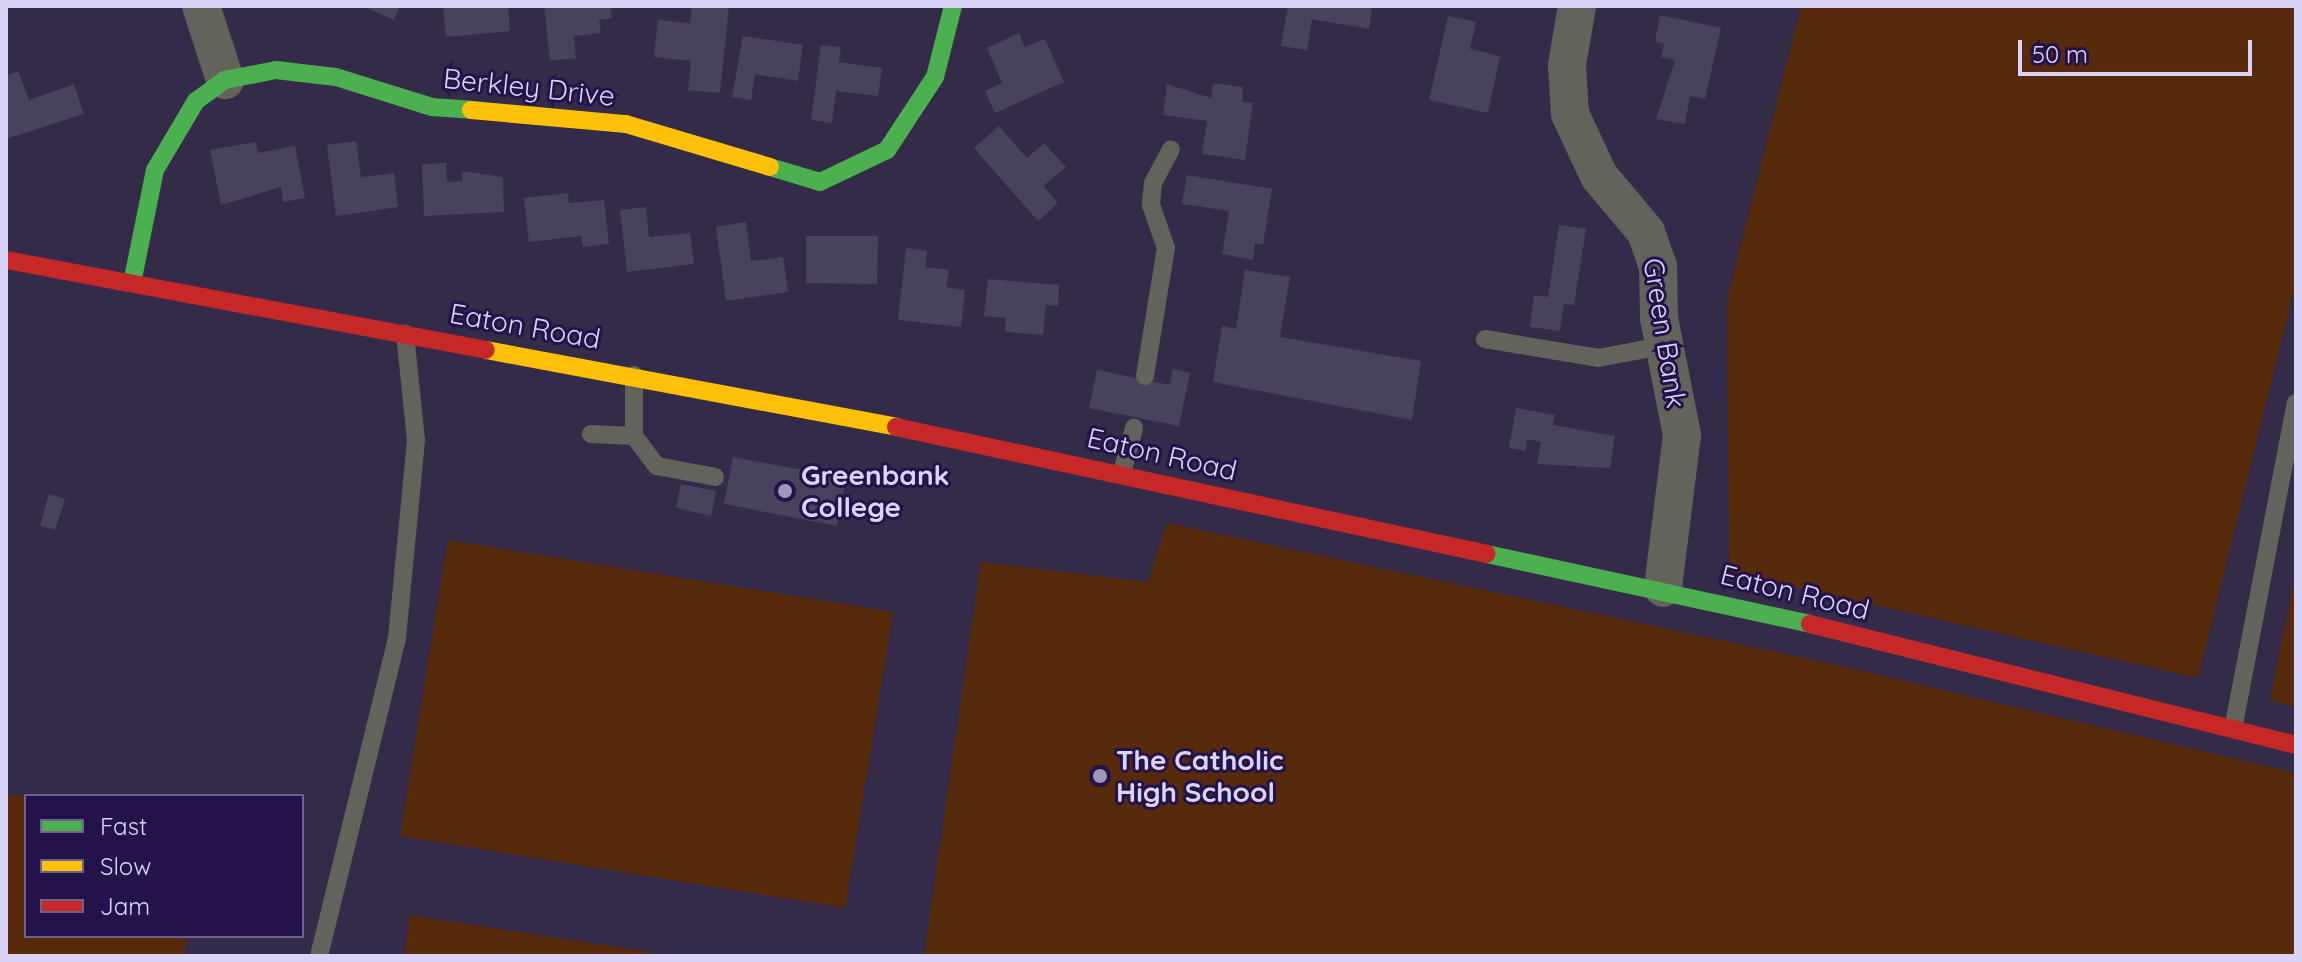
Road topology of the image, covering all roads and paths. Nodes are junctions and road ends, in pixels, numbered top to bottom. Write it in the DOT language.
graph roads {
  1 [pos="201,6"];
  2 [pos="953,6"];
  3 [pos="1577,6"];
  4 [pos="225,80"];
  5 [pos="1171,149"];
  6 [pos="6,260"];
  7 [pos="132,283"];
  8 [pos="405,334"];
  9 [pos="1485,339"];
  10 [pos="1663,346"];
  11 [pos="634,374"];
  12 [pos="1145,376"];
  13 [pos="2296,403"];
  14 [pos="1134,428"];
  15 [pos="591,434"];
  16 [pos="634,436"];
  17 [pos="1122,473"];
  18 [pos="715,477"];
  19 [pos="1663,588"];
  20 [pos="2233,729"];
  21 [pos="2296,745"];
  22 [pos="319,956"];
  1 -- 4 [label="street"];
  2 -- 4 [label="street, Berkley Drive"];
  3 -- 10 [label="street, Green Bank"];
  4 -- 7 [label="street, Berkley Drive"];
  5 -- 12 [label="lane"];
  6 -- 7 [label="street, Eaton Road"];
  7 -- 8 [label="street, Eaton Road"];
  8 -- 11 [label="street, Eaton Road"];
  8 -- 22 [label="lane"];
  9 -- 10 [label="lane"];
  10 -- 19 [label="street, Green Bank"];
  11 -- 16 [label="lane"];
  11 -- 17 [label="street, Eaton Road"];
  13 -- 20 [label="lane"];
  14 -- 17 [label="lane"];
  15 -- 16 [label="lane"];
  16 -- 18 [label="lane"];
  17 -- 19 [label="street, Eaton Road"];
  19 -- 20 [label="street, Eaton Road"];
  20 -- 21 [label="street, Eaton Road"];
}
